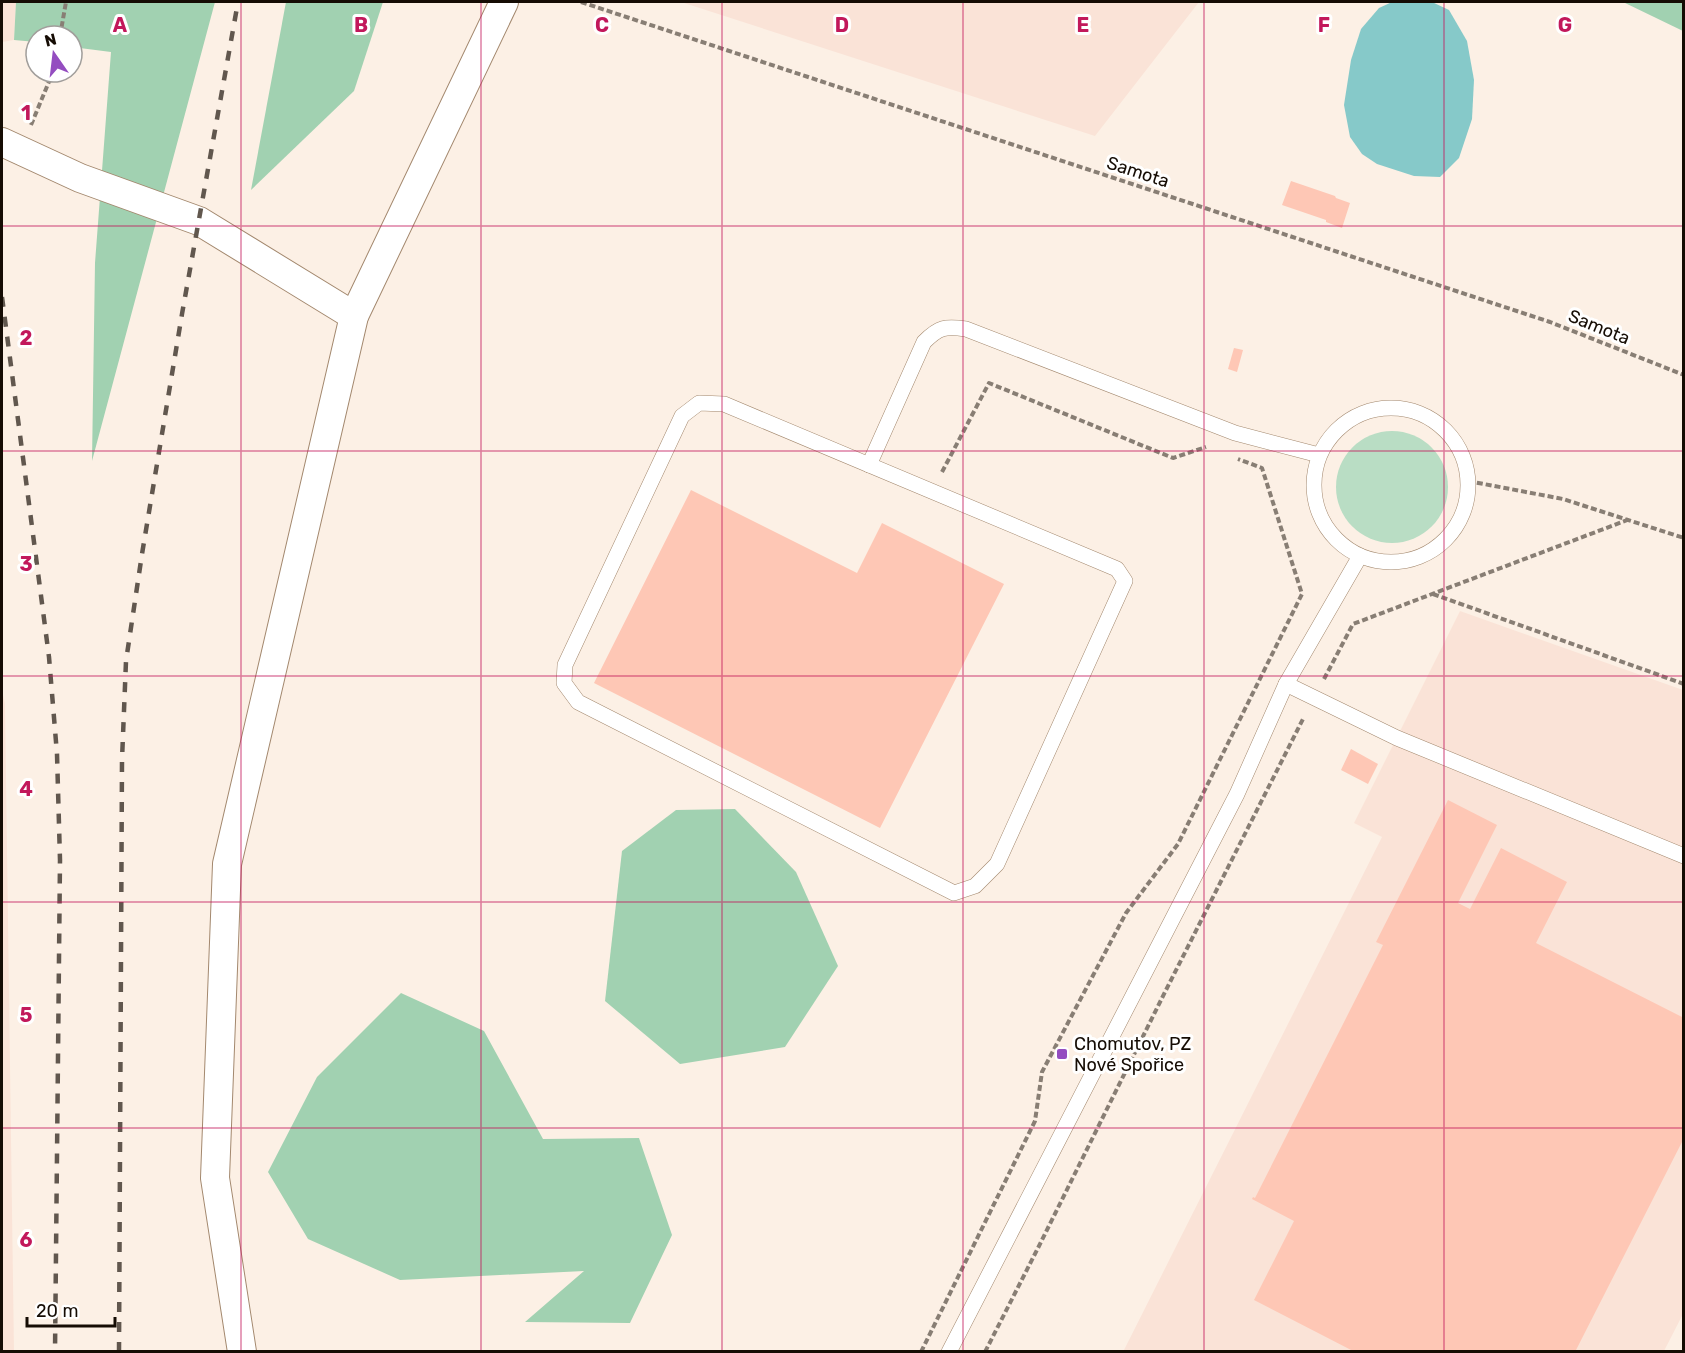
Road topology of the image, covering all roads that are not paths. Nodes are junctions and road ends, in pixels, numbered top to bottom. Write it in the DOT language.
graph roads {
  1 [pos="504,2"];
  2 [pos="11,146"];
  3 [pos="354,316"];
  4 [pos="1319,455"];
  5 [pos="869,465"];
  6 [pos="1360,556"];
  7 [pos="1286,684"];
  8 [pos="1683,856"];
  9 [pos="242,1352"];
  10 [pos="949,1352"];
  1 -- 3 [label="street"];
  2 -- 3 [label="street"];
  3 -- 9 [label="street"];
  4 -- 5 [label="lane"];
  4 -- 6 [label="lane"];
  4 -- 6 [label="lane"];
  5 -- 5 [label="lane"];
  6 -- 7 [label="lane"];
  7 -- 8 [label="lane"];
  7 -- 10 [label="lane"];
}
